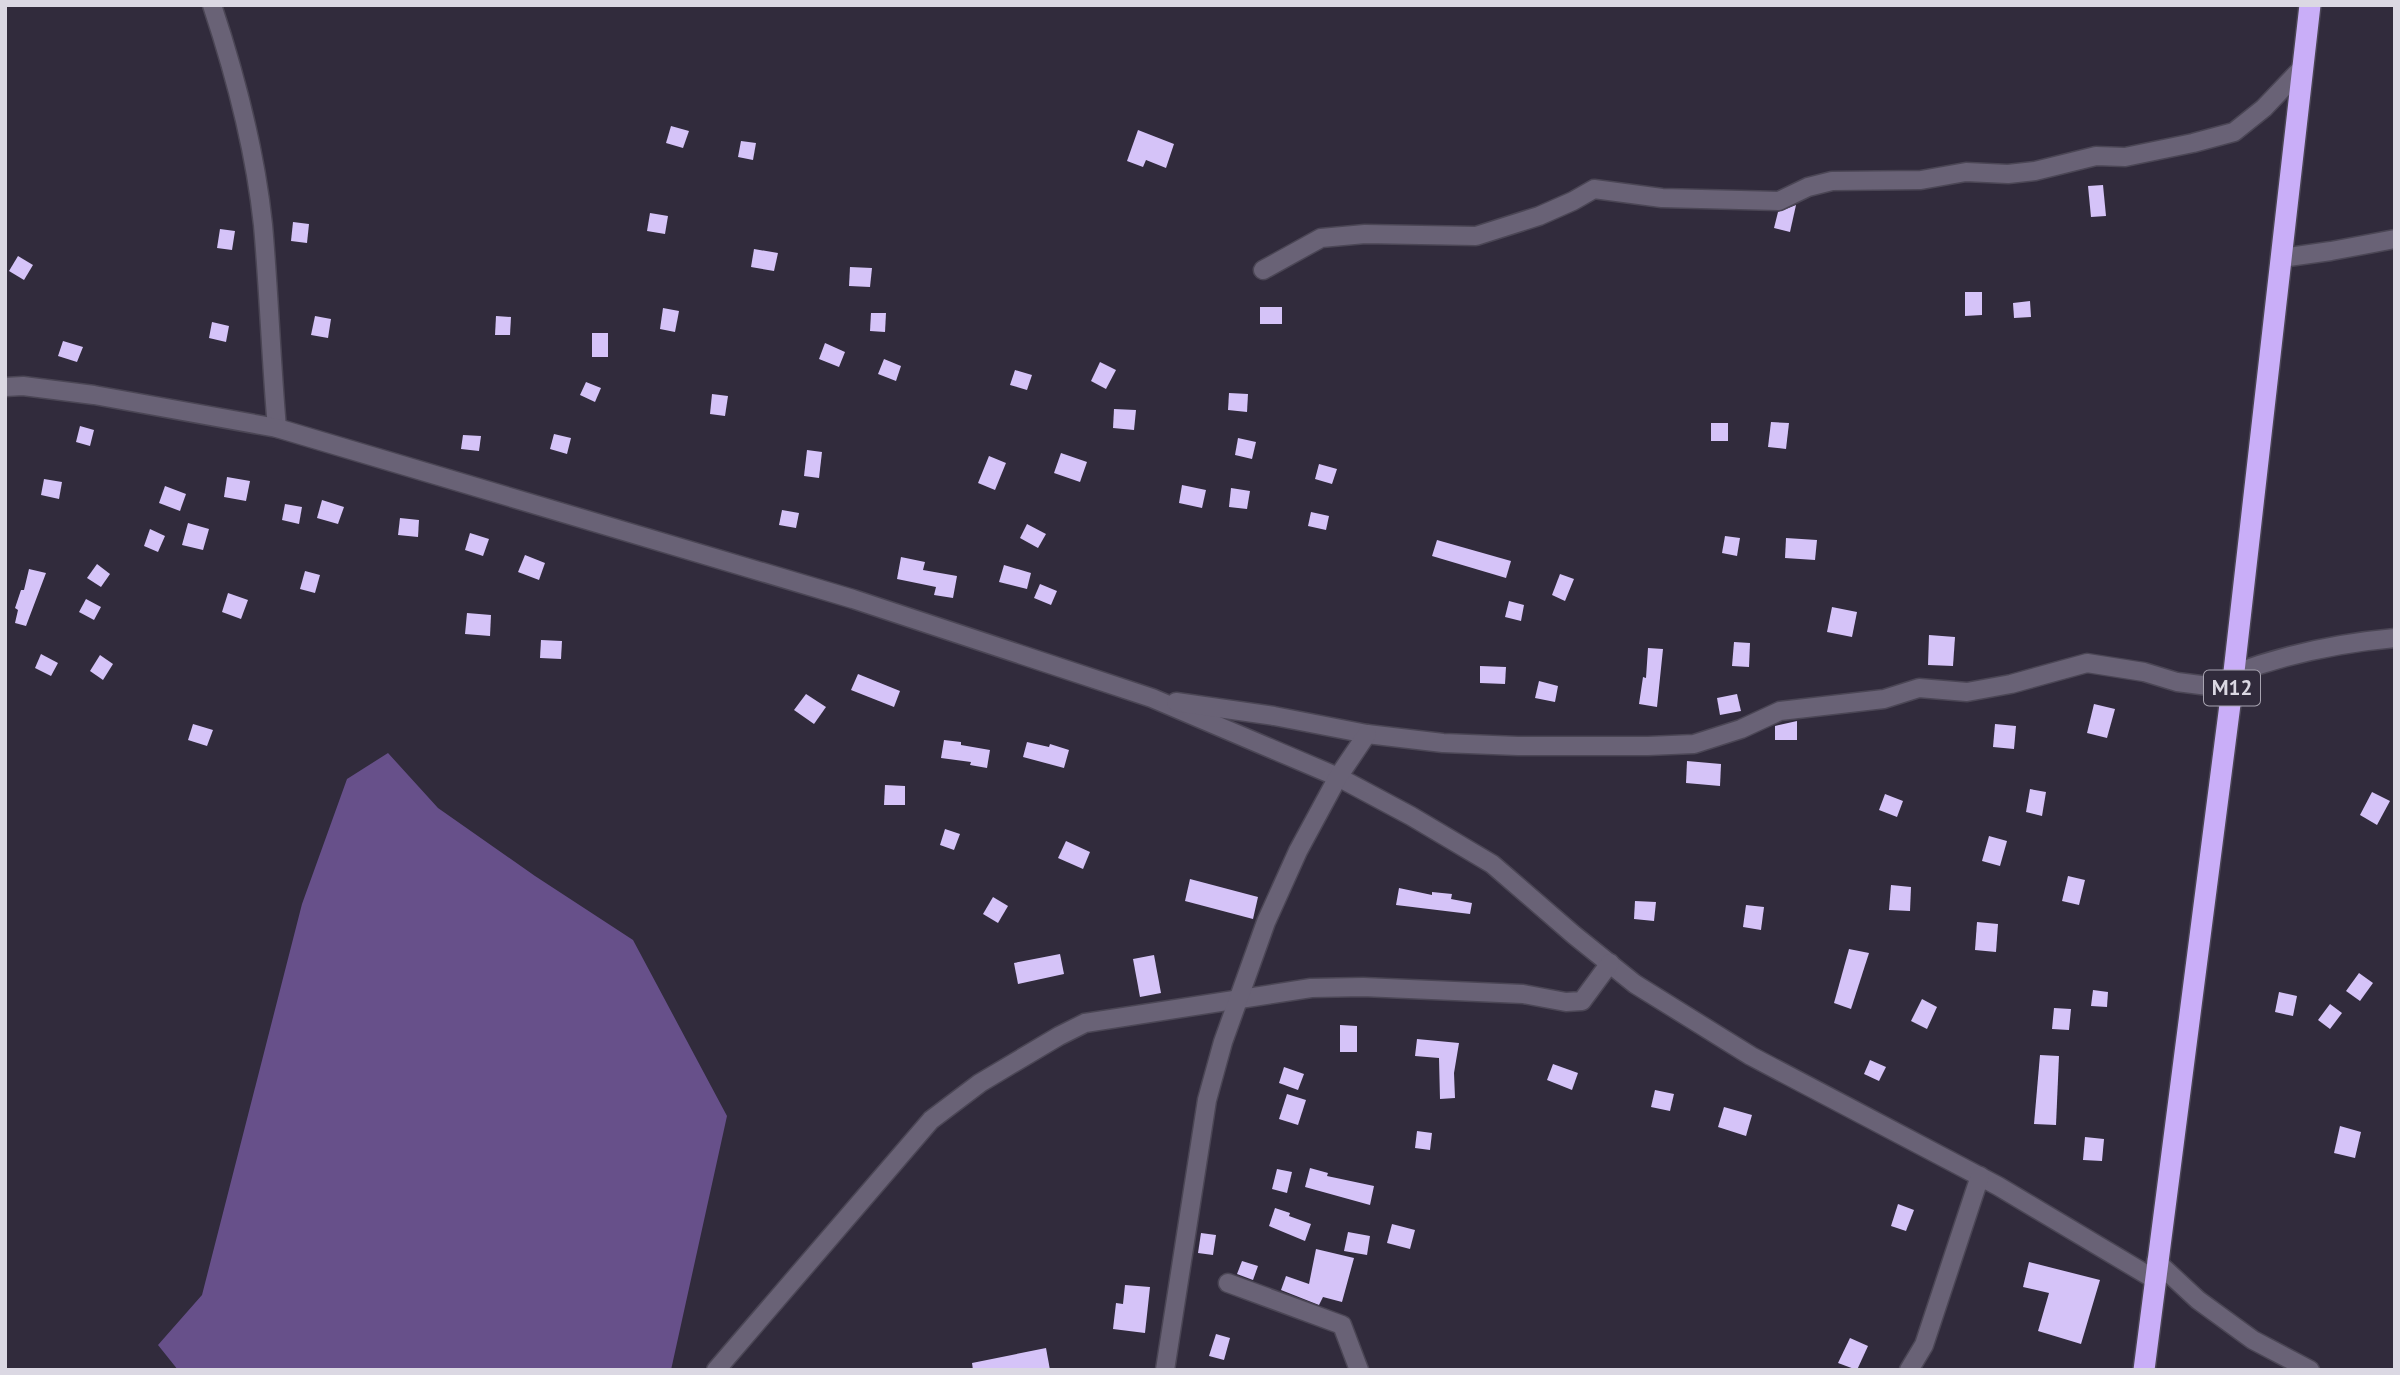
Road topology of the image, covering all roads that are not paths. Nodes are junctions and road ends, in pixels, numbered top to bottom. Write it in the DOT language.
graph roads {
  1 [pos="212,5"];
  2 [pos="2310,5"];
  3 [pos="2303,67"];
  4 [pos="2395,239"];
  5 [pos="2281,258"];
  6 [pos="1263,270"];
  7 [pos="5,387"];
  8 [pos="276,428"];
  9 [pos="2395,638"];
  10 [pos="2232,681"];
  11 [pos="1152,698"];
  12 [pos="1367,734"];
  13 [pos="1338,777"];
  14 [pos="1610,963"];
  15 [pos="1240,1000"];
  16 [pos="1980,1177"];
  17 [pos="2155,1270"];
  18 [pos="1228,1283"];
  19 [pos="716,1370"];
  20 [pos="1165,1370"];
  21 [pos="1359,1370"];
  22 [pos="1909,1370"];
  23 [pos="2144,1370"];
  24 [pos="2310,1370"];
  1 -- 8 [label="street"];
  2 -- 3 [label="highway, M12"];
  3 -- 5 [label="highway, M12"];
  3 -- 6 [label="street"];
  4 -- 5 [label="street"];
  5 -- 10 [label="highway, M12"];
  7 -- 8 [label="street"];
  8 -- 11 [label="street"];
  9 -- 10 [label="street"];
  10 -- 12 [label="street"];
  10 -- 17 [label="highway, M12"];
  11 -- 12 [label="street"];
  11 -- 13 [label="street"];
  12 -- 13 [label="street"];
  13 -- 14 [label="street"];
  13 -- 15 [label="street"];
  14 -- 15 [label="street"];
  14 -- 16 [label="street"];
  15 -- 19 [label="street"];
  15 -- 20 [label="street"];
  16 -- 17 [label="street"];
  16 -- 22 [label="street"];
  17 -- 23 [label="highway, M12"];
  17 -- 24 [label="street"];
  18 -- 21 [label="street"];
}
